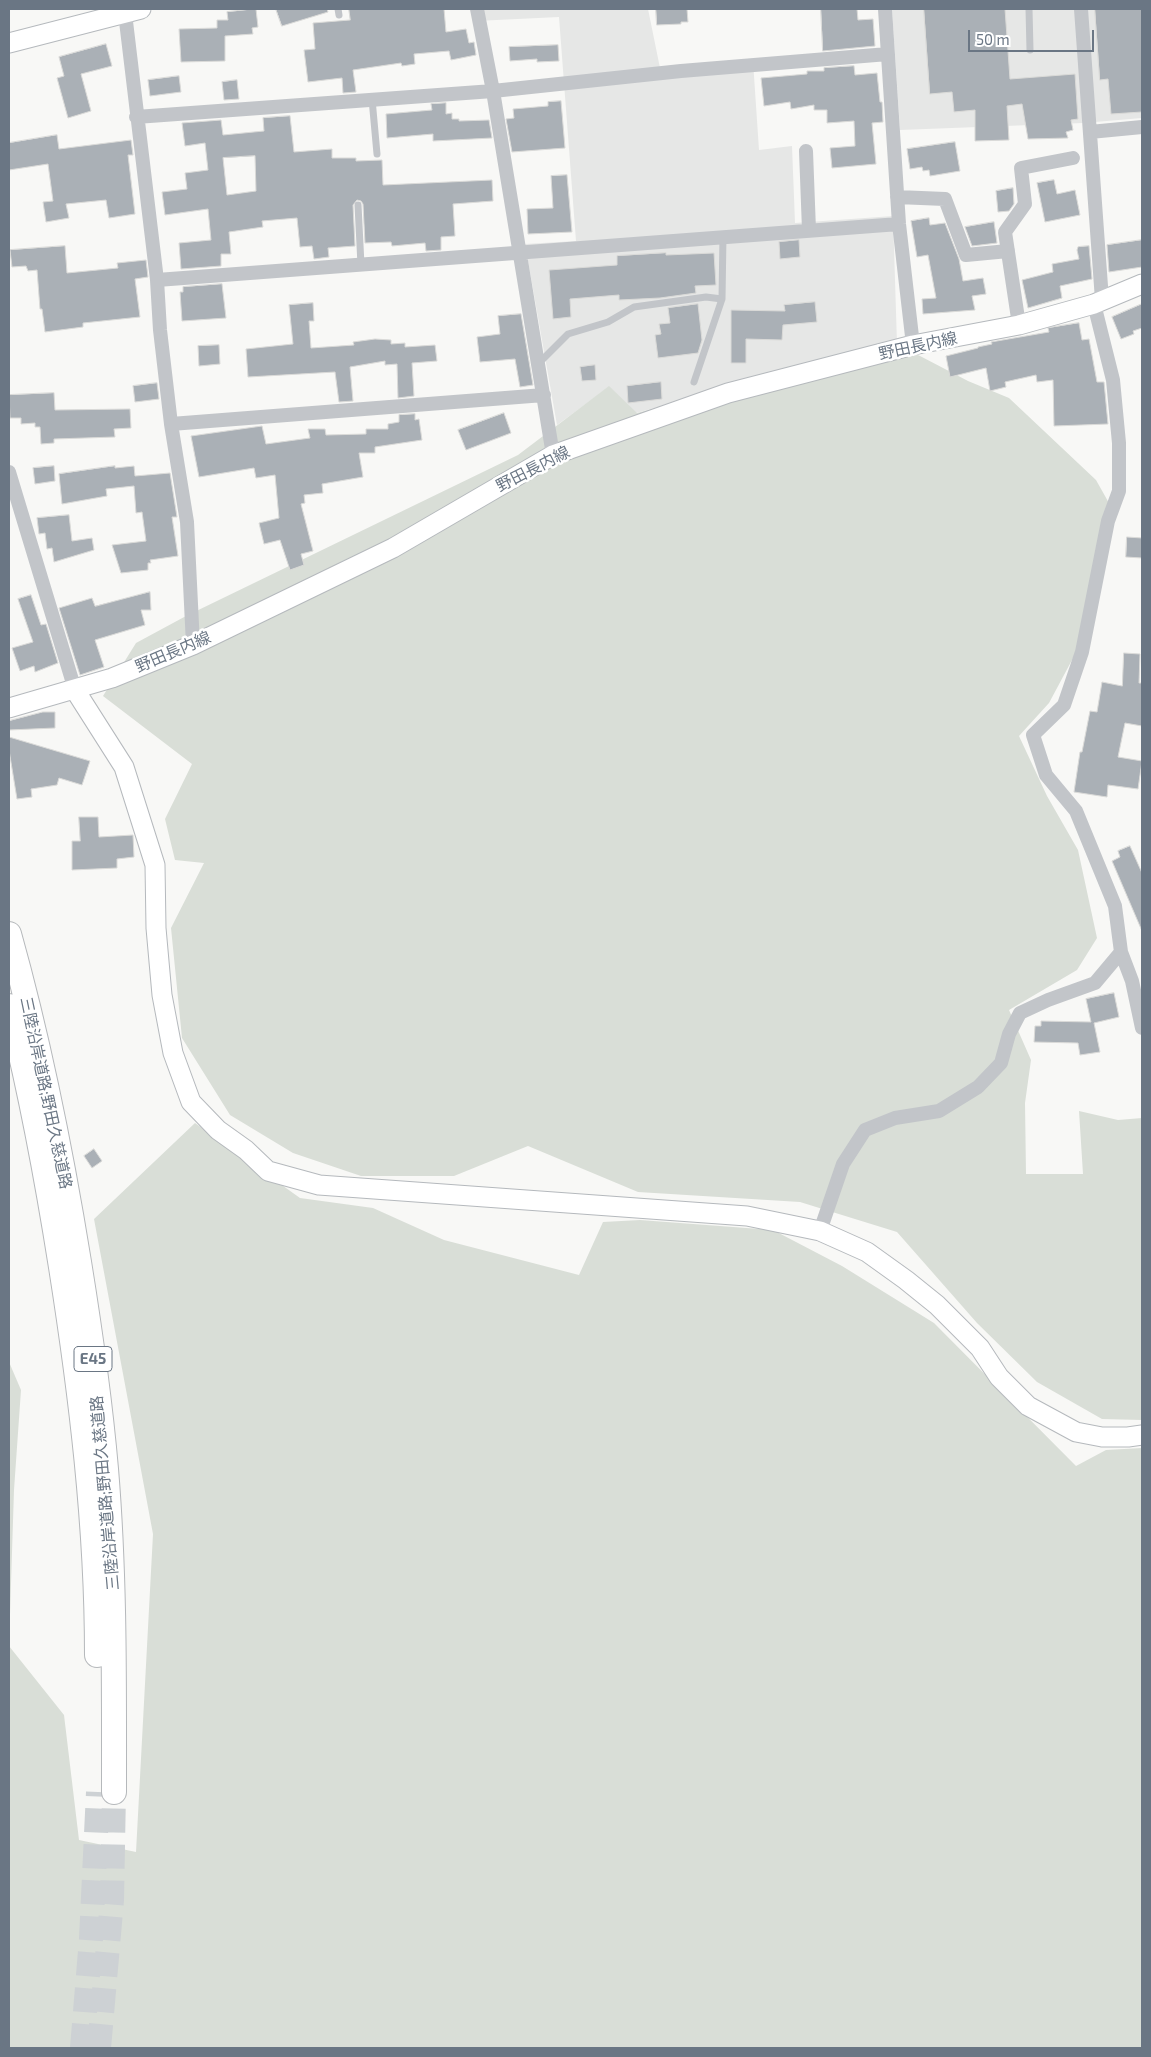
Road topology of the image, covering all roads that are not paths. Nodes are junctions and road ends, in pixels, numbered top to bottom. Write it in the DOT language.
graph roads {
  1 [pos="477,9"];
  2 [pos="885,9"];
  3 [pos="1029,9"];
  4 [pos="1080,9"];
  5 [pos="133,11"];
  6 [pos="9,43"];
  7 [pos="1030,50"];
  8 [pos="888,54"];
  9 [pos="493,90"];
  10 [pos="372,98"];
  11 [pos="136,117"];
  12 [pos="1142,127"];
  13 [pos="1090,132"];
  14 [pos="806,151"];
  15 [pos="377,154"];
  16 [pos="1073,158"];
  17 [pos="897,197"];
  18 [pos="358,205"];
  19 [pos="899,224"];
  20 [pos="809,230"];
  21 [pos="723,236"];
  22 [pos="1008,251"];
  23 [pos="519,252"];
  24 [pos="361,265"];
  25 [pos="157,280"];
  26 [pos="1142,284"];
  27 [pos="722,299"];
  28 [pos="1098,302"];
  29 [pos="1018,325"];
  30 [pos="913,345"];
  31 [pos="538,363"];
  32 [pos="694,382"];
  33 [pos="544,395"];
  34 [pos="171,424"];
  35 [pos="553,455"];
  36 [pos="9,472"];
  37 [pos="192,645"];
  38 [pos="75,690"];
  39 [pos="9,708"];
  40 [pos="9,934"];
  41 [pos="1121,952"];
  42 [pos="9,1006"];
  43 [pos="1142,1028"];
  44 [pos="820,1231"];
  45 [pos="1142,1435"];
  1 -- 9 [label="street"];
  2 -- 8 [label="street"];
  3 -- 7 [label="lane"];
  4 -- 13 [label="street"];
  5 -- 6 [label="street"];
  5 -- 11 [label="street"];
  8 -- 9 [label="street"];
  8 -- 17 [label="street"];
  9 -- 10 [label="street"];
  9 -- 23 [label="street"];
  10 -- 11 [label="street"];
  10 -- 15 [label="lane"];
  11 -- 25 [label="street"];
  12 -- 13 [label="street"];
  13 -- 28 [label="street"];
  14 -- 20 [label="street"];
  16 -- 22 [label="street"];
  17 -- 19 [label="street"];
  17 -- 22 [label="street"];
  18 -- 24 [label="lane"];
  19 -- 20 [label="street"];
  19 -- 30 [label="street"];
  20 -- 21 [label="street"];
  21 -- 23 [label="street"];
  21 -- 27 [label="lane"];
  22 -- 29 [label="street"];
  23 -- 24 [label="street"];
  23 -- 31 [label="street"];
  24 -- 25 [label="street"];
  25 -- 34 [label="street"];
  26 -- 28 [label="street, 野田長内線"];
  27 -- 31 [label="lane"];
  27 -- 32 [label="lane"];
  28 -- 29 [label="street, 野田長内線"];
  28 -- 41 [label="street"];
  29 -- 30 [label="street, 野田長内線"];
  30 -- 35 [label="street, 野田長内線"];
  31 -- 33 [label="street"];
  33 -- 34 [label="street"];
  33 -- 35 [label="street"];
  34 -- 37 [label="street"];
  35 -- 37 [label="street, 野田長内線"];
  36 -- 38 [label="street"];
  37 -- 38 [label="street, 野田長内線"];
  38 -- 39 [label="street, 野田長内線"];
  38 -- 44 [label="street"];
  40 -- 42 [label="highway, 三陸沿岸道路;野田久慈道路 / E45"];
  41 -- 43 [label="street"];
  41 -- 44 [label="street"];
  44 -- 45 [label="street"];
}
